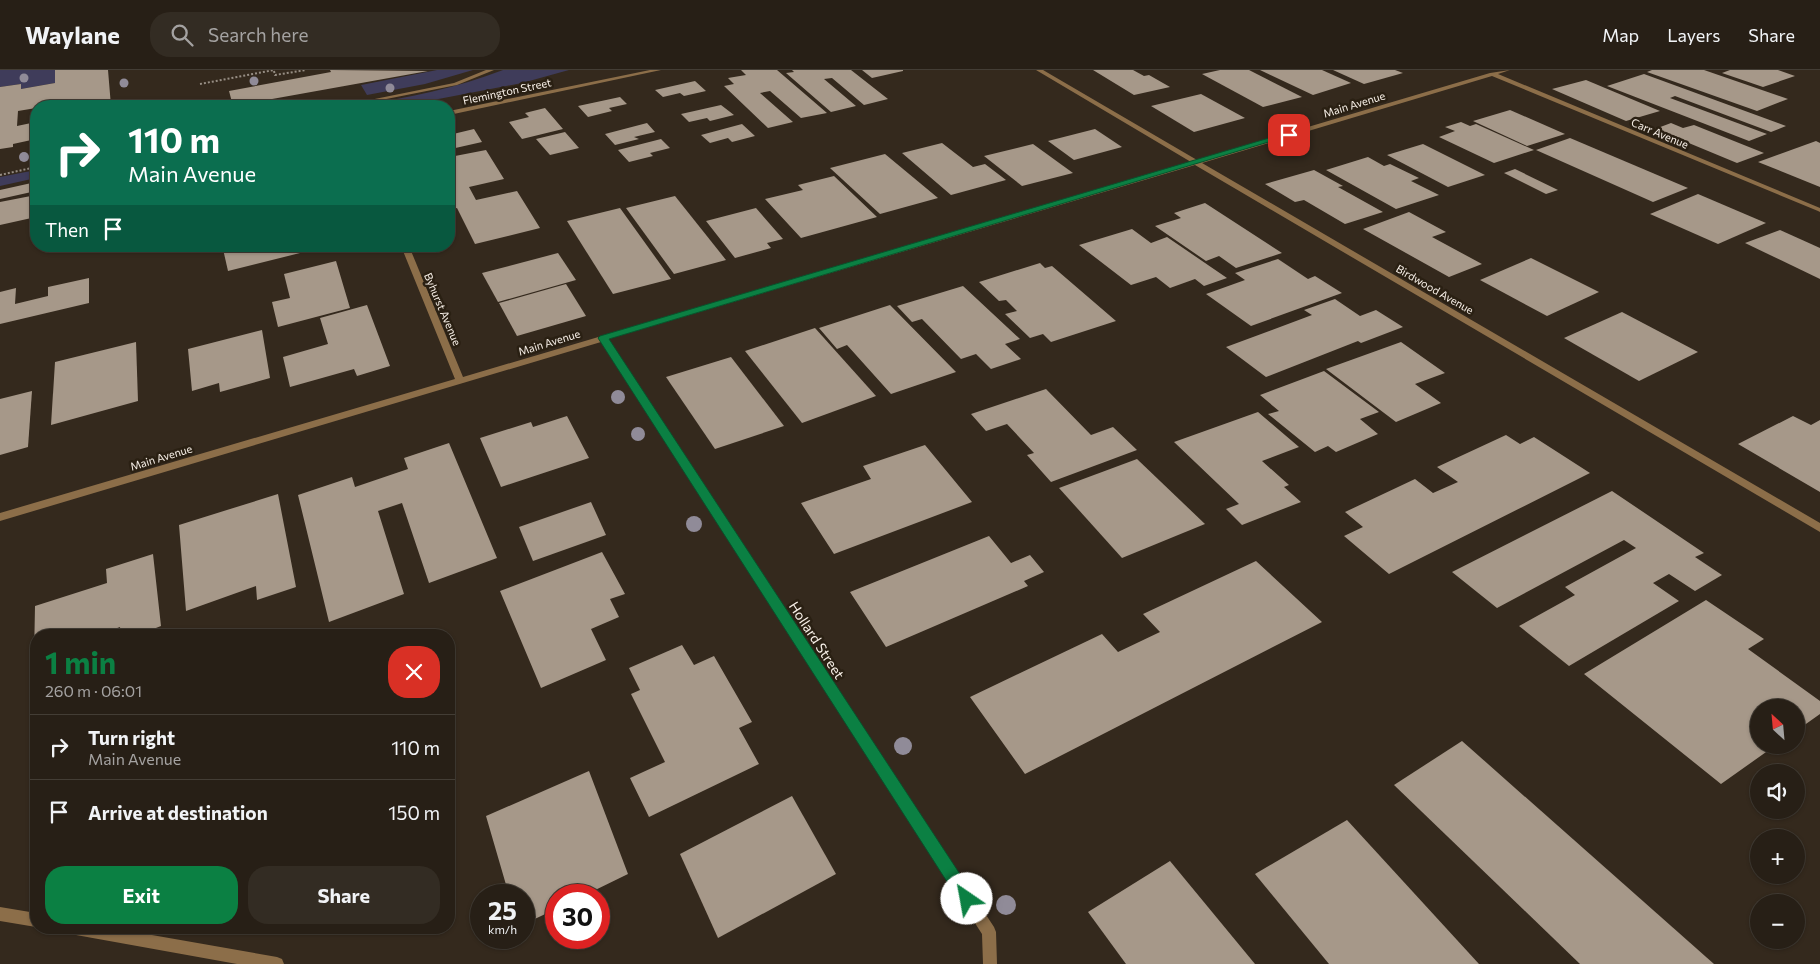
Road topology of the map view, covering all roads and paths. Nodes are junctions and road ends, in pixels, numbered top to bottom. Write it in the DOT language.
graph roads {
  1 [pos="306,70"];
  2 [pos="491,70"];
  3 [pos="658,70"];
  4 [pos="1039,70"];
  5 [pos="1507,70"];
  6 [pos="274,71"];
  7 [pos="1492,74"];
  8 [pos="200,84"];
  9 [pos="374,100"];
  10 [pos="455,112"];
  11 [pos="1196,162"];
  12 [pos="30,168"];
  13 [pos="0,175"];
  14 [pos="1820,210"];
  15 [pos="407,252"];
  16 [pos="603,338"];
  17 [pos="460,380"];
  18 [pos="0,517"];
  19 [pos="1820,528"];
  20 [pos="0,914"];
  21 [pos="30,919"];
  22 [pos="110,934"];
  23 [pos="277,964"];
  24 [pos="990,964"];
  1 -- 6 [label="path"];
  2 -- 9 [label="street"];
  3 -- 10 [label="street, Flemington Street"];
  4 -- 11 [label="street, Birdwood Avenue"];
  5 -- 7 [label="street, Main Avenue"];
  6 -- 8 [label="path"];
  7 -- 11 [label="street, Main Avenue"];
  7 -- 14 [label="street, Carr Avenue"];
  11 -- 16 [label="street, Main Avenue"];
  11 -- 19 [label="street, Birdwood Avenue"];
  12 -- 13 [label="path"];
  15 -- 17 [label="street, Byhurst Avenue"];
  16 -- 17 [label="street, Main Avenue"];
  16 -- 24 [label="street, Hollard Street"];
  17 -- 18 [label="street, Main Avenue"];
  20 -- 21 [label="street"];
  22 -- 23 [label="street"];
}
